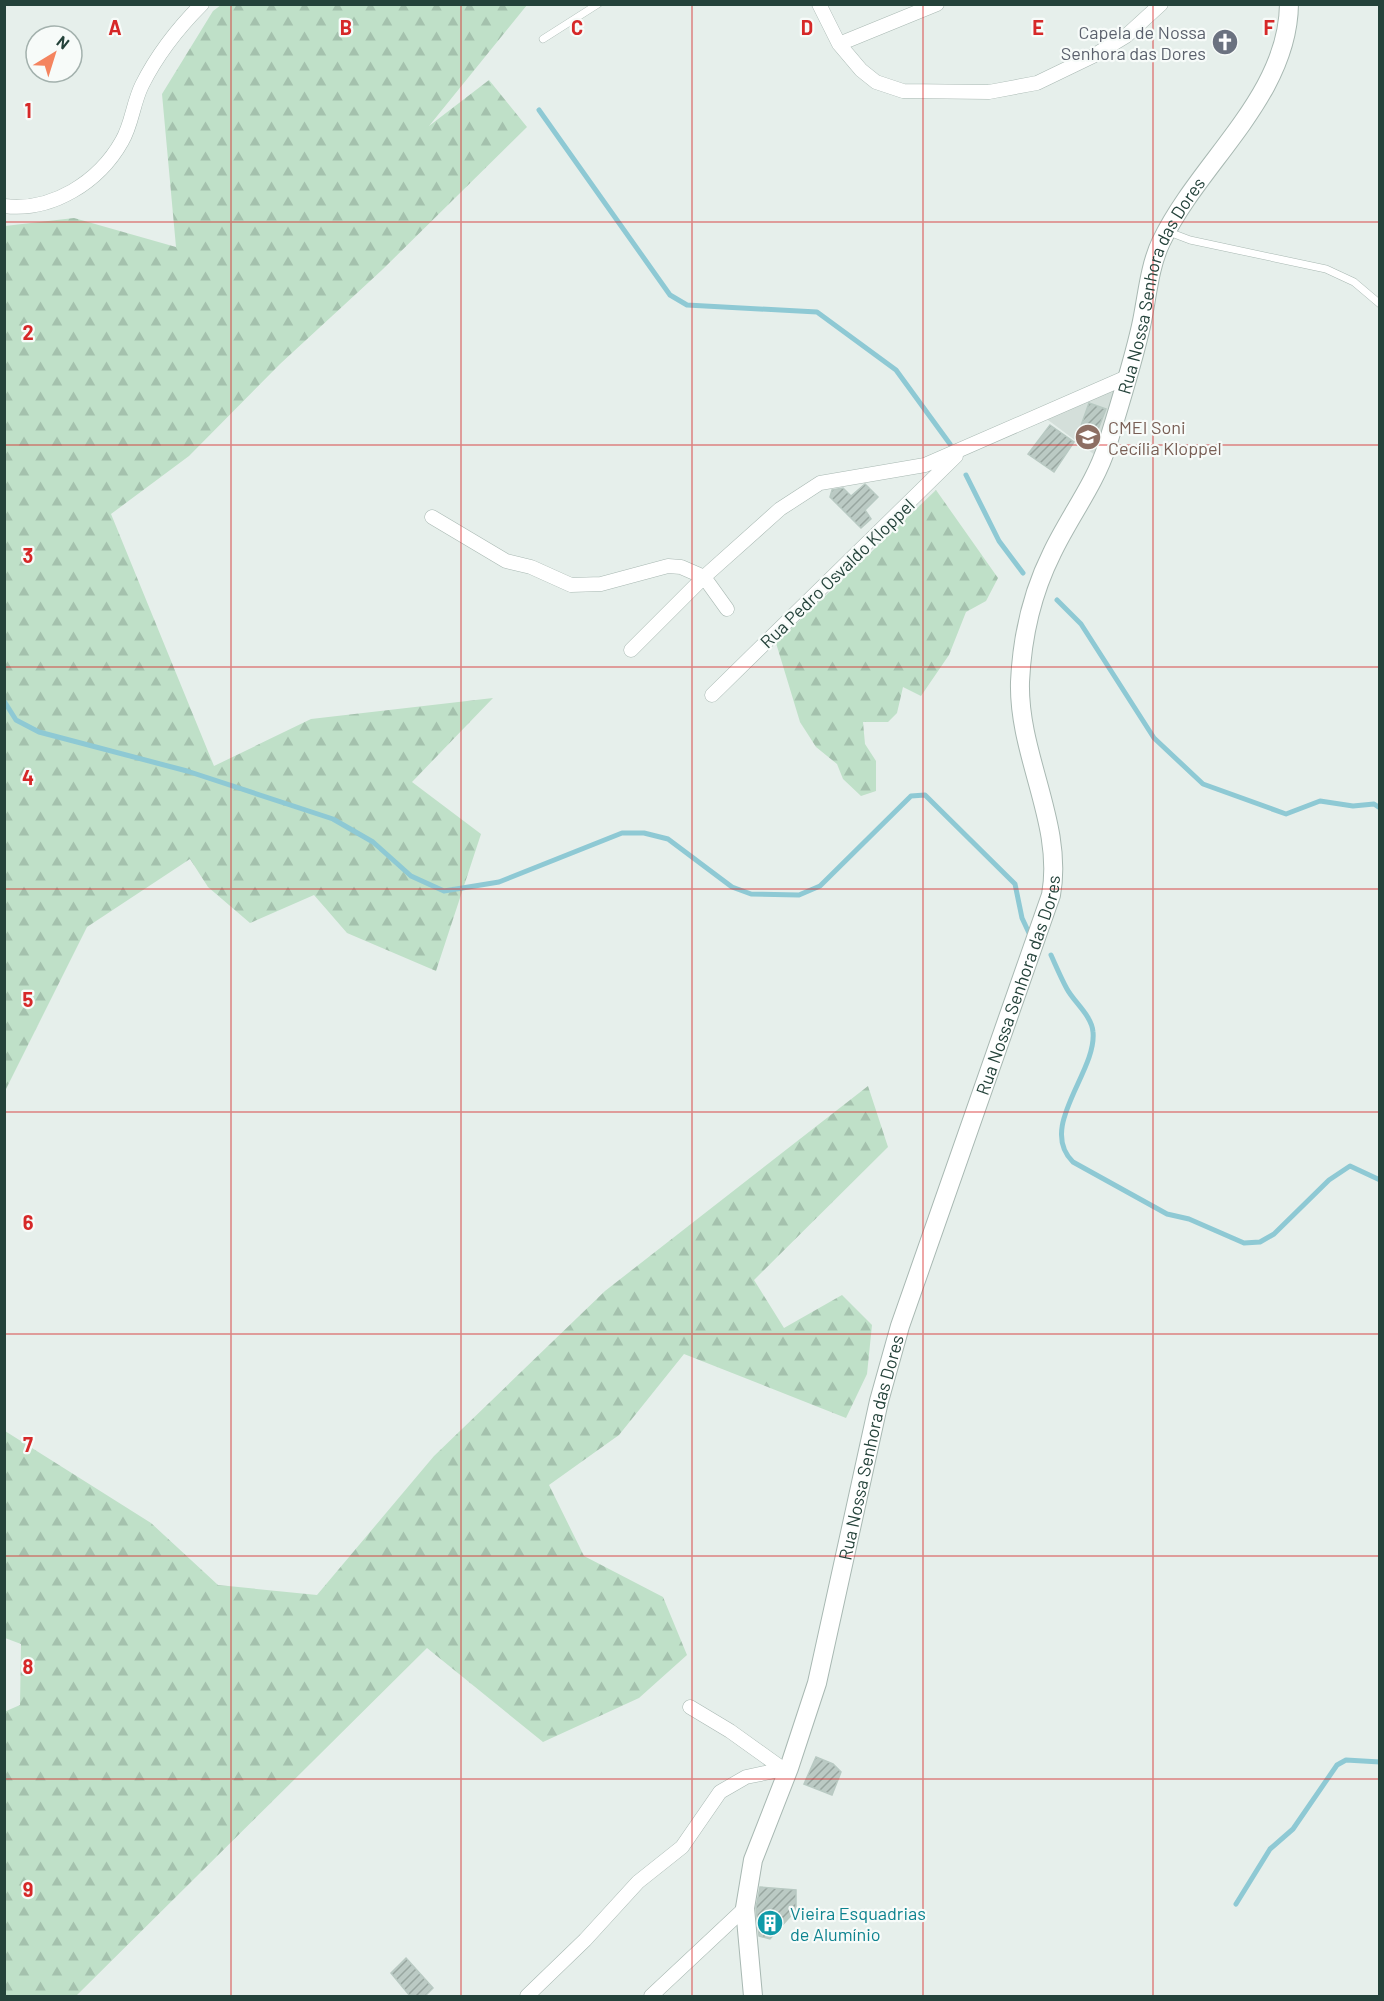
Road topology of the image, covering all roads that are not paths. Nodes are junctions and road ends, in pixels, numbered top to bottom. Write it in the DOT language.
graph roads {
  1 [pos="202,4"];
  2 [pos="598,4"];
  3 [pos="819,4"];
  4 [pos="937,4"];
  5 [pos="1161,4"];
  6 [pos="1289,4"];
  7 [pos="543,39"];
  8 [pos="839,44"];
  9 [pos="4,206"];
  10 [pos="1166,231"];
  11 [pos="1380,304"];
  12 [pos="1127,377"];
  13 [pos="962,450"];
  14 [pos="432,517"];
  15 [pos="704,577"];
  16 [pos="727,609"];
  17 [pos="631,650"];
  18 [pos="712,695"];
  19 [pos="690,1707"];
  20 [pos="786,1768"];
  21 [pos="745,1908"];
  22 [pos="527,1996"];
  23 [pos="651,1996"];
  24 [pos="753,1996"];
  1 -- 9 [label="street"];
  2 -- 7 [label="lane"];
  3 -- 8 [label="street"];
  4 -- 8 [label="street"];
  5 -- 8 [label="street"];
  6 -- 10 [label="street, Rua Nossa Senhora das Dores"];
  10 -- 11 [label="lane"];
  10 -- 12 [label="street, Rua Nossa Senhora das Dores"];
  12 -- 13 [label="street"];
  12 -- 20 [label="street, Rua Nossa Senhora das Dores"];
  13 -- 15 [label="street"];
  13 -- 18 [label="street, Rua Pedro Osvaldo Kloppel"];
  14 -- 15 [label="street"];
  15 -- 16 [label="street"];
  15 -- 17 [label="street"];
  19 -- 20 [label="street"];
  20 -- 21 [label="street, Rua Nossa Senhora das Dores"];
  20 -- 22 [label="street"];
  21 -- 23 [label="street"];
  21 -- 24 [label="street, Rua Nossa Senhora das Dores"];
}
